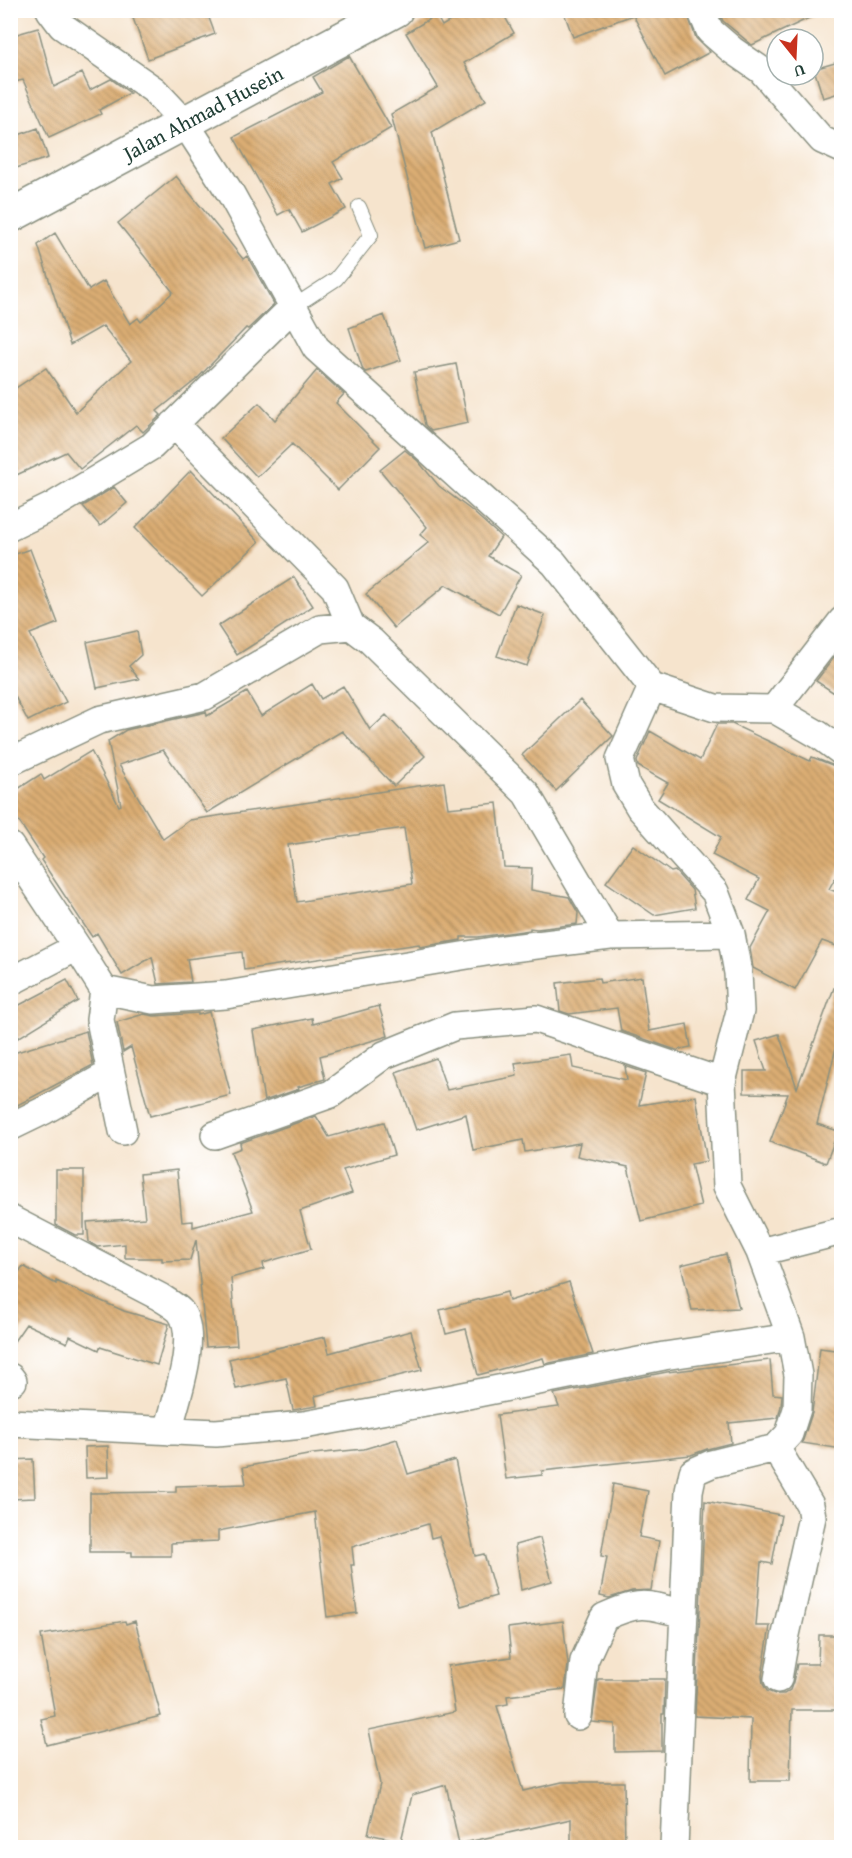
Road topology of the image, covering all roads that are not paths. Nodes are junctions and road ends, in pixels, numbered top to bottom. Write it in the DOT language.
graph roads {
  1 [pos="50,10"];
  2 [pos="396,10"];
  3 [pos="701,10"];
  4 [pos="185,123"];
  5 [pos="842,149"];
  6 [pos="359,207"];
  7 [pos="10,216"];
  8 [pos="293,307"];
  9 [pos="174,424"];
  10 [pos="10,527"];
  11 [pos="842,621"];
  12 [pos="351,626"];
  13 [pos="652,687"];
  14 [pos="774,709"];
  15 [pos="842,752"];
  16 [pos="10,762"];
  17 [pos="10,846"];
  18 [pos="731,934"];
  19 [pos="610,936"];
  20 [pos="77,946"];
  21 [pos="10,982"];
  22 [pos="104,990"];
  23 [pos="111,1073"];
  24 [pos="722,1082"];
  25 [pos="10,1127"];
  26 [pos="123,1131"];
  27 [pos="215,1135"];
  28 [pos="10,1219"];
  29 [pos="842,1231"];
  30 [pos="760,1252"];
  31 [pos="791,1337"];
  32 [pos="10,1423"];
  33 [pos="168,1431"];
  34 [pos="776,1448"];
  35 [pos="684,1614"];
  36 [pos="778,1679"];
  37 [pos="578,1716"];
  38 [pos="674,1848"];
  1 -- 4 [label="street"];
  2 -- 4 [label="main road, Jalan Ahmad Husein"];
  3 -- 5 [label="street"];
  4 -- 7 [label="main road, Jalan Ahmad Husein"];
  4 -- 8 [label="street"];
  6 -- 8 [label="lane"];
  8 -- 9 [label="street"];
  8 -- 13 [label="street"];
  9 -- 10 [label="street"];
  9 -- 12 [label="street"];
  11 -- 14 [label="street"];
  12 -- 16 [label="street"];
  12 -- 19 [label="street"];
  13 -- 14 [label="street"];
  13 -- 18 [label="street"];
  14 -- 15 [label="street"];
  17 -- 20 [label="street"];
  18 -- 19 [label="street"];
  18 -- 24 [label="street"];
  19 -- 22 [label="street"];
  20 -- 21 [label="street"];
  20 -- 22 [label="street"];
  22 -- 23 [label="street"];
  23 -- 25 [label="street"];
  23 -- 26 [label="street"];
  24 -- 27 [label="street"];
  24 -- 30 [label="street"];
  28 -- 33 [label="street"];
  29 -- 30 [label="street"];
  30 -- 31 [label="street"];
  31 -- 33 [label="street"];
  31 -- 34 [label="street"];
  32 -- 33 [label="street"];
  34 -- 35 [label="street"];
  34 -- 36 [label="street"];
  35 -- 37 [label="street"];
  35 -- 38 [label="street"];
}
